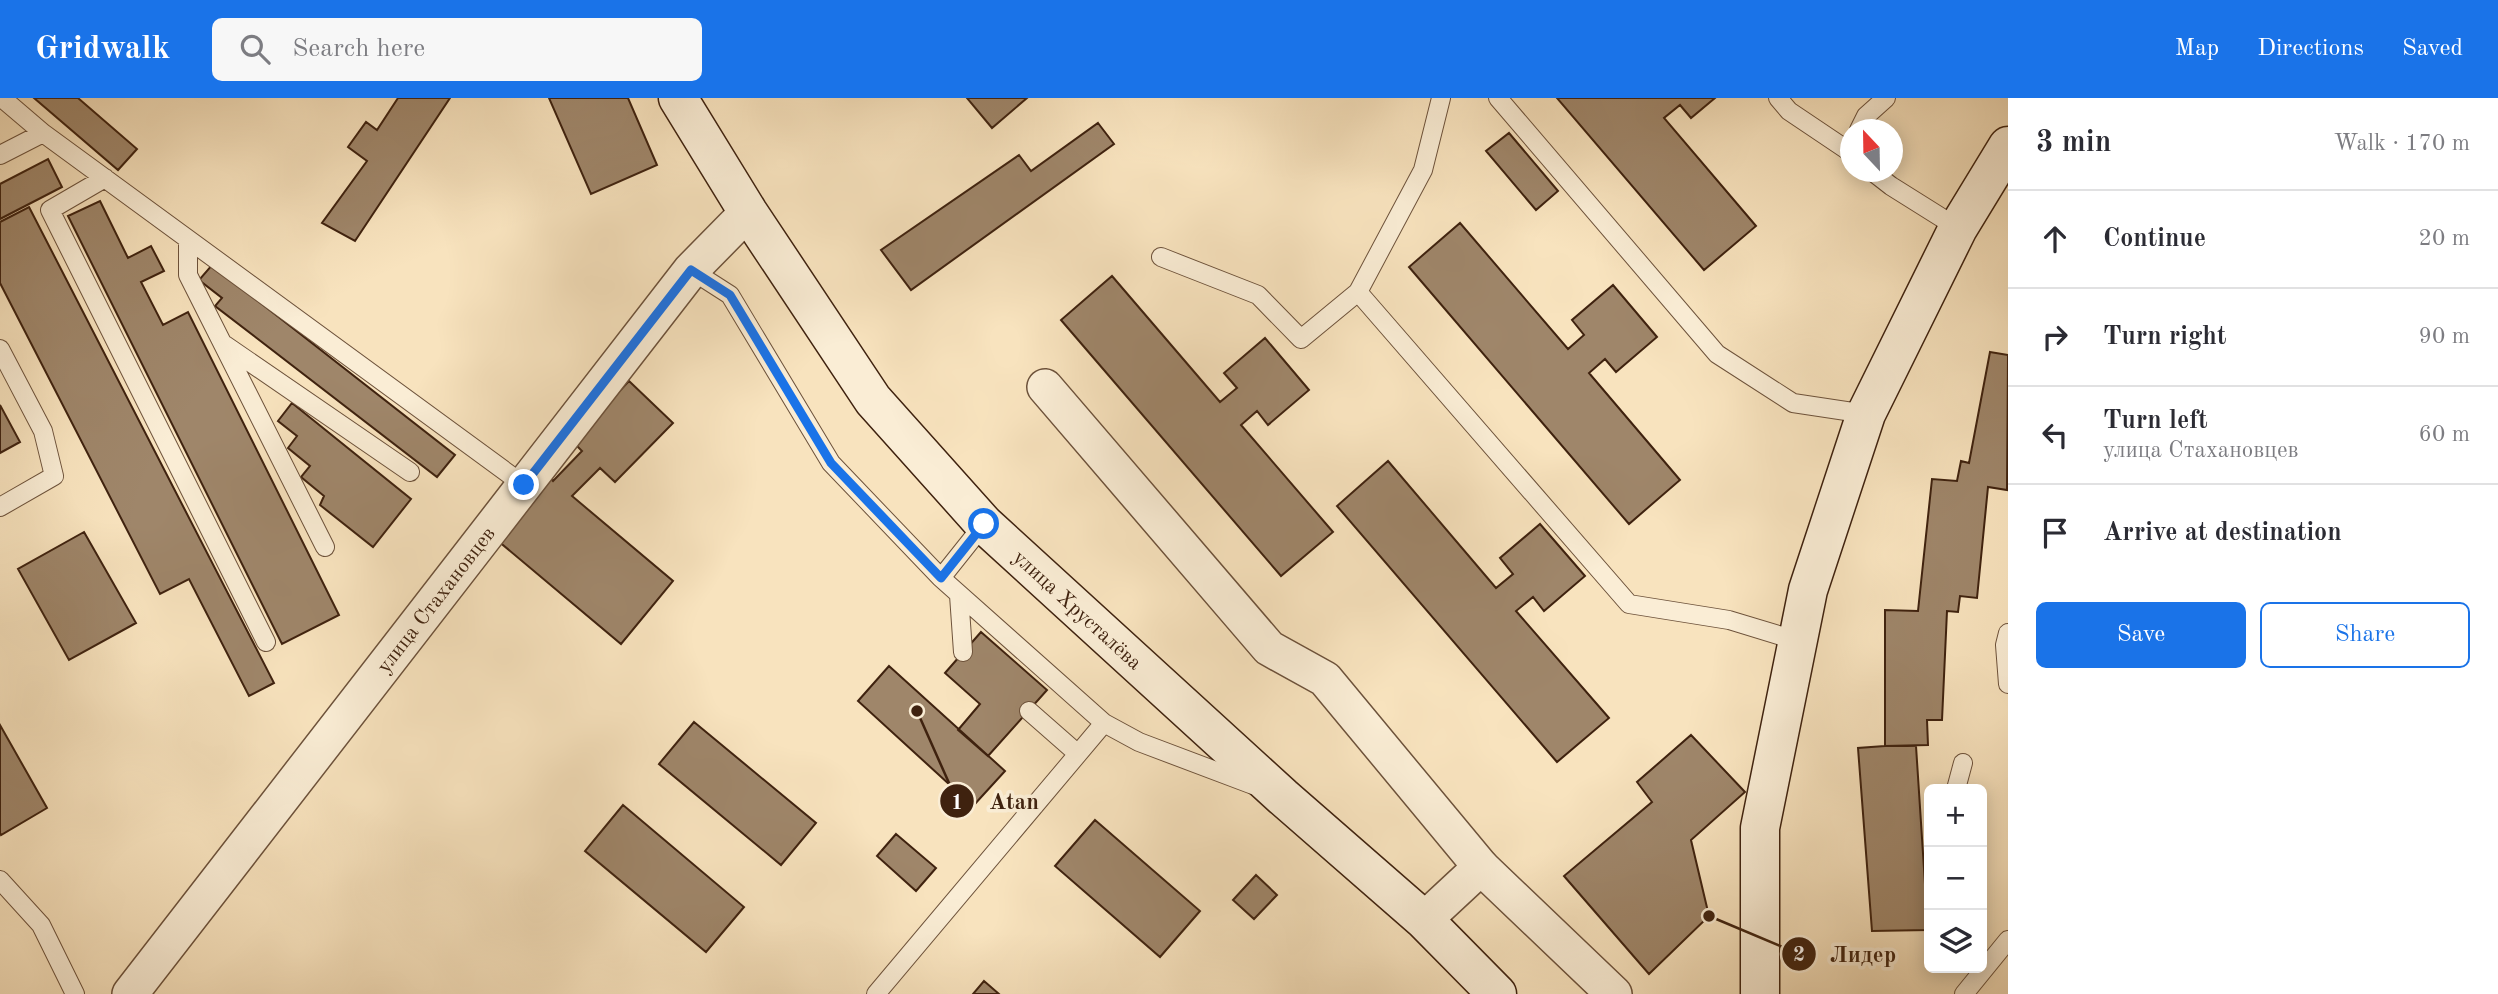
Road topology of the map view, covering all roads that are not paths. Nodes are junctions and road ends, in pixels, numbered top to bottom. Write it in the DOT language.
graph roads {
  1 [pos="2,98"];
  2 [pos="678,98"];
  3 [pos="1441,98"];
  4 [pos="1498,98"];
  5 [pos="1778,98"];
  6 [pos="1886,98"];
  7 [pos="1864,119"];
  8 [pos="43,133"];
  9 [pos="1840,143"];
  10 [pos="2008,146"];
  11 [pos="0,155"];
  12 [pos="105,178"];
  13 [pos="1886,182"];
  14 [pos="748,212"];
  15 [pos="1958,228"];
  16 [pos="188,239"];
  17 [pos="1161,257"];
  18 [pos="691,270"];
  19 [pos="1358,292"];
  20 [pos="222,343"];
  21 [pos="0,349"];
  22 [pos="1045,387"];
  23 [pos="1866,414"];
  24 [pos="410,472"];
  25 [pos="524,485"];
  26 [pos="0,507"];
  27 [pos="984,524"];
  28 [pos="325,547"];
  29 [pos="941,578"];
  30 [pos="959,594"];
  31 [pos="2008,633"];
  32 [pos="1798,641"];
  33 [pos="266,642"];
  34 [pos="963,652"];
  35 [pos="2008,684"];
  36 [pos="1029,710"];
  37 [pos="1104,723"];
  38 [pos="1078,754"];
  39 [pos="1963,763"];
  40 [pos="1957,784"];
  41 [pos="1283,797"];
  42 [pos="1481,867"];
  43 [pos="0,880"];
  44 [pos="1424,920"];
  45 [pos="2008,940"];
  46 [pos="1967,973"];
  47 [pos="1967,991"];
  48 [pos="75,994"];
  49 [pos="130,994"];
  50 [pos="876,994"];
  51 [pos="1497,994"];
  52 [pos="1614,994"];
  53 [pos="1760,994"];
  1 -- 8 [label="lane"];
  2 -- 14 [label="main road, улица Хрусталёва"];
  3 -- 19 [label="lane"];
  4 -- 23 [label="lane"];
  5 -- 9 [label="lane"];
  6 -- 7 [label="lane"];
  8 -- 11 [label="lane"];
  8 -- 12 [label="lane"];
  10 -- 15 [label="main road"];
  12 -- 16 [label="lane"];
  12 -- 33 [label="lane"];
  13 -- 15 [label="lane"];
  14 -- 18 [label="street, улица Стахановцев"];
  14 -- 27 [label="main road, улица Хрусталёва"];
  15 -- 23 [label="main road"];
  16 -- 20 [label="lane"];
  16 -- 25 [label="lane"];
  17 -- 19 [label="lane"];
  18 -- 25 [label="street, улица Стахановцев"];
  18 -- 29 [label="lane"];
  19 -- 32 [label="lane"];
  20 -- 24 [label="lane"];
  20 -- 28 [label="lane"];
  21 -- 26 [label="lane"];
  22 -- 42 [label="street"];
  23 -- 32 [label="main road"];
  25 -- 49 [label="street, улица Стахановцев"];
  27 -- 29 [label="lane"];
  27 -- 41 [label="main road, улица Хрусталёва"];
  29 -- 30 [label="lane"];
  30 -- 34 [label="lane"];
  30 -- 37 [label="lane"];
  31 -- 35 [label="lane"];
  32 -- 53 [label="main road"];
  36 -- 38 [label="lane"];
  37 -- 38 [label="lane"];
  37 -- 41 [label="lane"];
  38 -- 50 [label="lane"];
  39 -- 40 [label="lane"];
  41 -- 44 [label="main road, улица Хрусталёва"];
  42 -- 44 [label="street"];
  42 -- 52 [label="street"];
  43 -- 48 [label="lane"];
  44 -- 51 [label="main road, улица Хрусталёва"];
  45 -- 47 [label="lane"];
  46 -- 47 [label="lane"];
}
